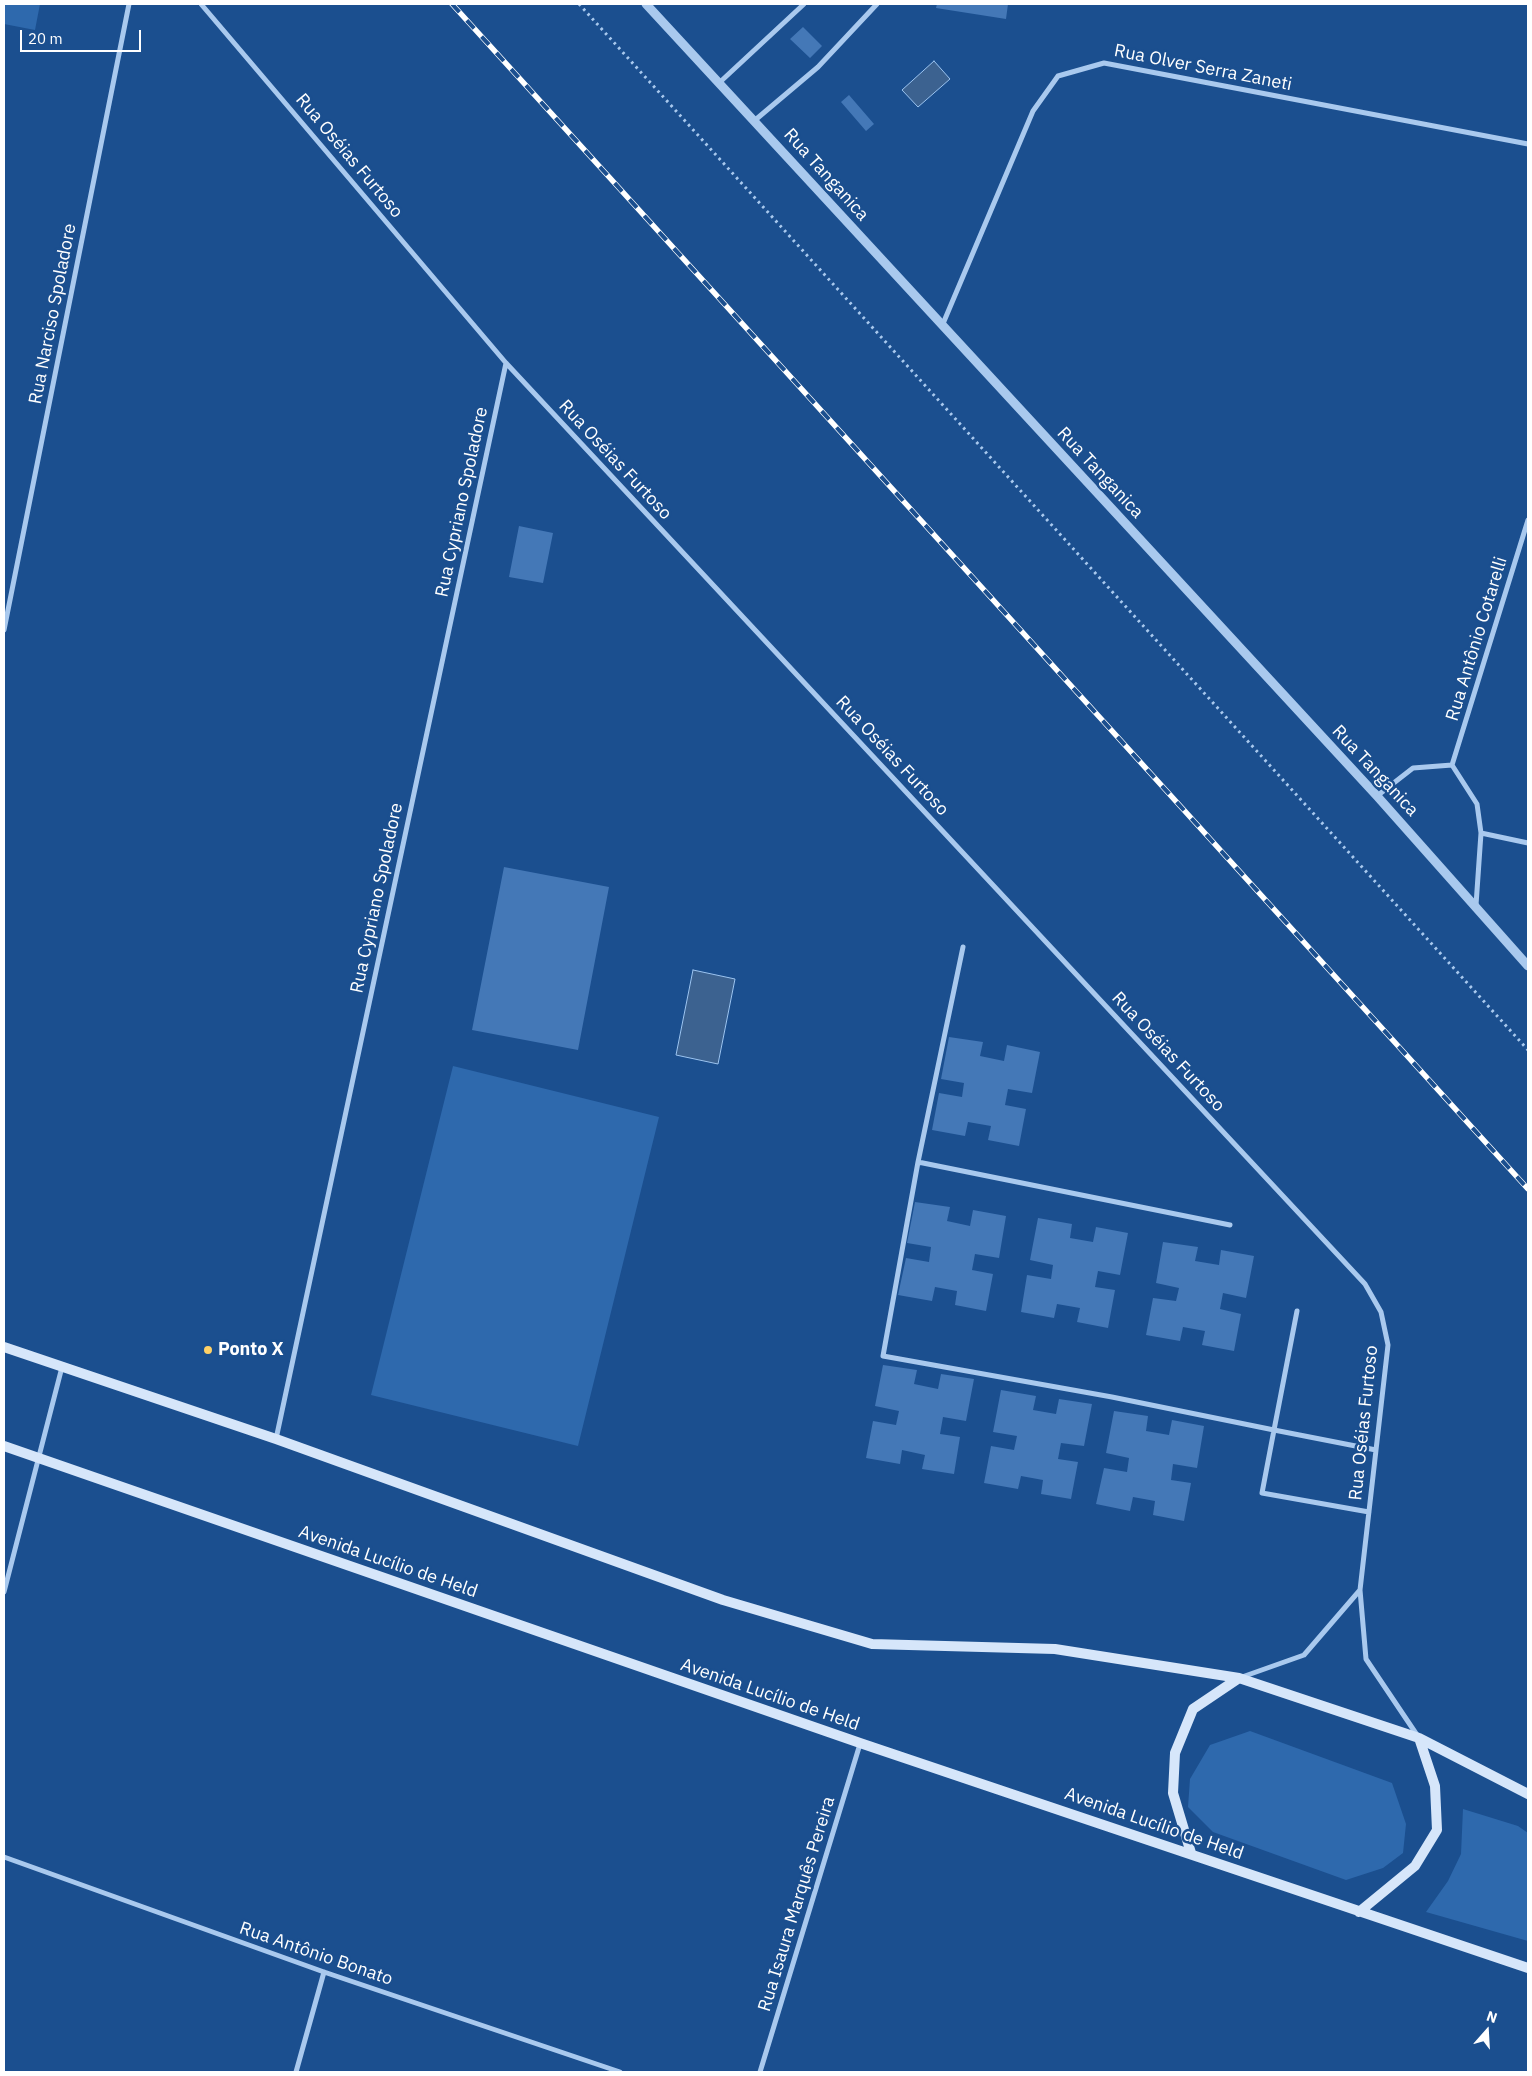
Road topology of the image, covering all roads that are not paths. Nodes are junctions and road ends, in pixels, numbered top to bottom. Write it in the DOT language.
graph roads {
  1 [pos="129,4"];
  2 [pos="201,4"];
  3 [pos="646,4"];
  4 [pos="804,4"];
  5 [pos="877,4"];
  6 [pos="719,83"];
  7 [pos="754,121"];
  8 [pos="1528,144"];
  9 [pos="942,326"];
  10 [pos="506,363"];
  11 [pos="1528,520"];
  12 [pos="4,630"];
  13 [pos="1452,765"];
  14 [pos="1376,796"];
  15 [pos="1481,833"];
  16 [pos="1528,843"];
  17 [pos="1476,906"];
  18 [pos="963,947"];
  19 [pos="1528,966"];
  20 [pos="918,1162"];
  21 [pos="1230,1225"];
  22 [pos="1297,1311"];
  23 [pos="4,1347"];
  24 [pos="63,1366"];
  25 [pos="1274,1430"];
  26 [pos="276,1439"];
  27 [pos="4,1446"];
  28 [pos="1376,1450"];
  29 [pos="39,1458"];
  30 [pos="1369,1512"];
  31 [pos="1360,1590"];
  32 [pos="4,1592"];
  33 [pos="1239,1678"];
  34 [pos="1419,1738"];
  35 [pos="860,1743"];
  36 [pos="1528,1794"];
  37 [pos="1191,1853"];
  38 [pos="4,1857"];
  39 [pos="1359,1912"];
  40 [pos="1528,1968"];
  41 [pos="324,1972"];
  42 [pos="296,2072"];
  43 [pos="620,2072"];
  44 [pos="760,2072"];
  1 -- 12 [label="street, Rua Narciso Spoladore"];
  2 -- 10 [label="street, Rua Oséias Furtoso"];
  3 -- 6 [label="street, Rua Tanganica"];
  4 -- 6 [label="street"];
  5 -- 7 [label="street"];
  6 -- 7 [label="street, Rua Tanganica"];
  7 -- 9 [label="street, Rua Tanganica"];
  8 -- 9 [label="street, Rua Olver Serra Zaneti"];
  9 -- 14 [label="street, Rua Tanganica"];
  10 -- 26 [label="street, Rua Cypriano Spoladore"];
  10 -- 28 [label="street, Rua Oséias Furtoso"];
  11 -- 13 [label="street, Rua Antônio Cotarelli"];
  13 -- 14 [label="street"];
  13 -- 15 [label="street"];
  14 -- 17 [label="street, Rua Tanganica"];
  15 -- 16 [label="street"];
  15 -- 17 [label="street"];
  17 -- 19 [label="street, Rua Tanganica"];
  18 -- 20 [label="street"];
  20 -- 21 [label="street"];
  20 -- 25 [label="street"];
  22 -- 25 [label="street"];
  23 -- 24 [label="main road"];
  24 -- 26 [label="main road"];
  24 -- 29 [label="street"];
  25 -- 28 [label="street"];
  25 -- 30 [label="street"];
  26 -- 33 [label="main road"];
  27 -- 29 [label="main road, Avenida Lucílio de Held"];
  28 -- 30 [label="street, Rua Oséias Furtoso"];
  29 -- 32 [label="street"];
  29 -- 35 [label="main road, Avenida Lucílio de Held"];
  30 -- 31 [label="street, Rua Oséias Furtoso"];
  31 -- 33 [label="street"];
  31 -- 34 [label="street, Rua Oséias Furtoso"];
  33 -- 34 [label="main road"];
  33 -- 37 [label="main road"];
  34 -- 36 [label="main road"];
  34 -- 39 [label="main road"];
  35 -- 37 [label="main road, Avenida Lucílio de Held"];
  35 -- 44 [label="street, Rua Isaura Marquês Pereira"];
  37 -- 39 [label="main road, Avenida Lucílio de Held"];
  38 -- 41 [label="street, Rua Antônio Bonato"];
  39 -- 40 [label="main road, Avenida Lucílio de Held"];
  41 -- 42 [label="street"];
  41 -- 43 [label="street, Rua Antônio Bonato"];
}
